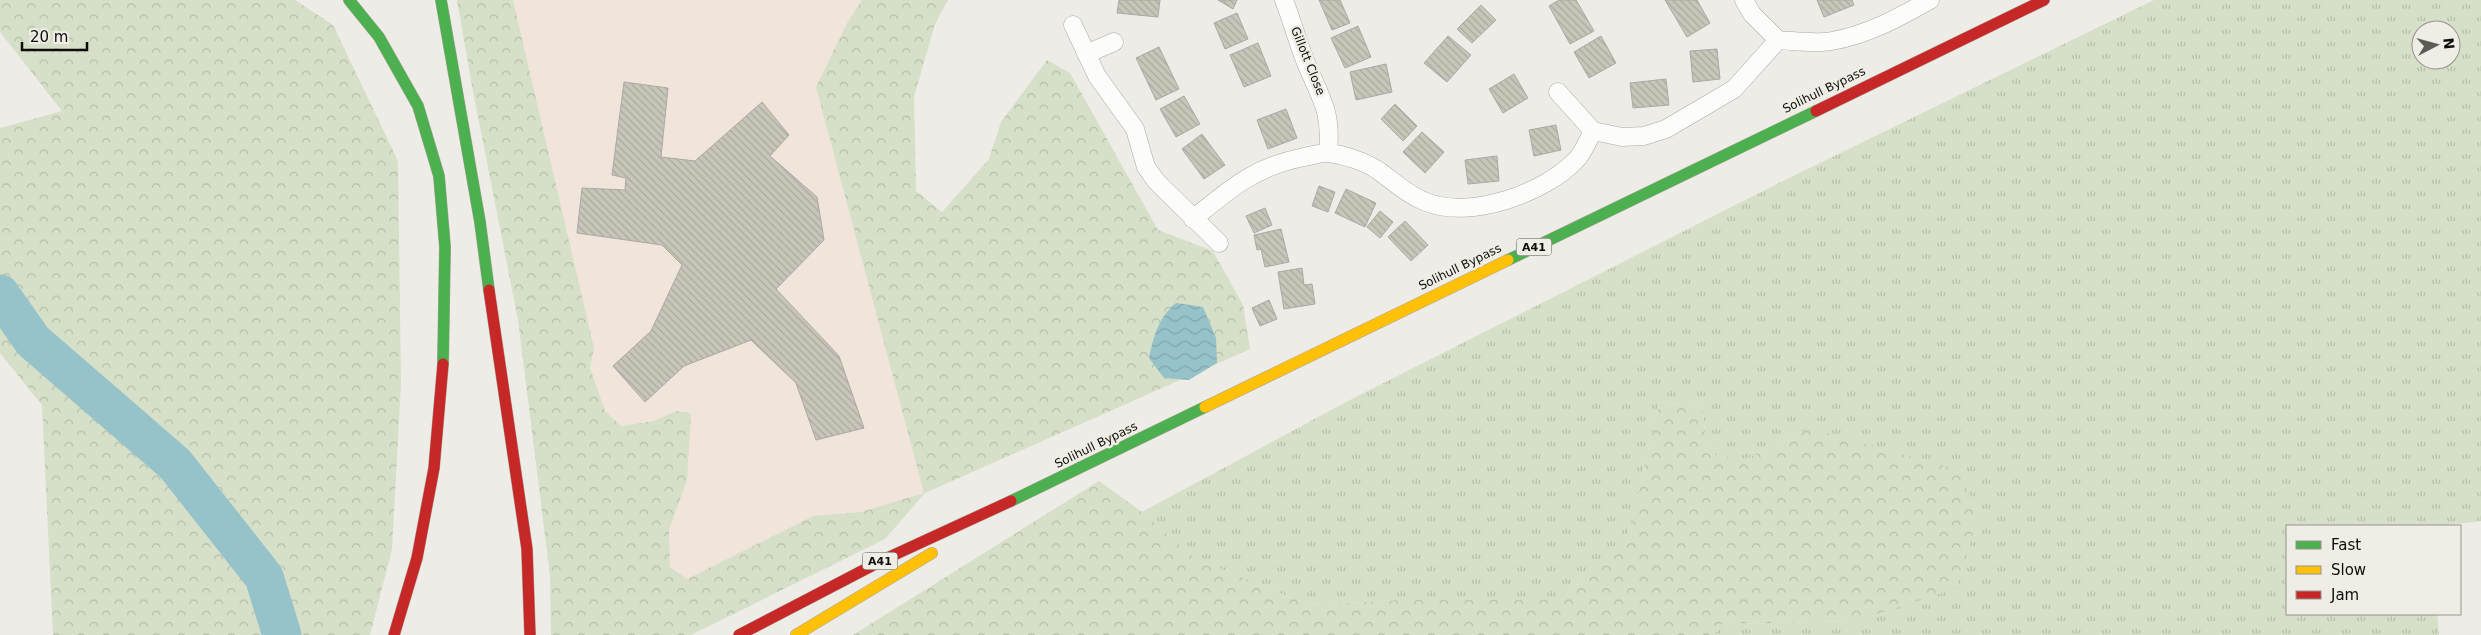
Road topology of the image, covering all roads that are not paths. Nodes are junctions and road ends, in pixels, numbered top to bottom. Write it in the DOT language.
graph roads {
  1 [pos="349,0"];
  2 [pos="441,0"];
  3 [pos="1284,0"];
  4 [pos="1744,0"];
  5 [pos="1930,0"];
  6 [pos="2044,0"];
  7 [pos="1073,25"];
  8 [pos="1778,40"];
  9 [pos="1114,42"];
  10 [pos="1086,54"];
  11 [pos="1558,92"];
  12 [pos="1593,131"];
  13 [pos="1328,152"];
  14 [pos="1193,219"];
  15 [pos="1219,244"];
  16 [pos="1024,495"];
  17 [pos="394,635"];
  18 [pos="530,635"];
  19 [pos="739,635"];
  20 [pos="796,635"];
  1 -- 17 [label="highway"];
  2 -- 18 [label="highway"];
  3 -- 13 [label="street, Gillott Close"];
  4 -- 8 [label="street"];
  5 -- 8 [label="street"];
  6 -- 16 [label="highway, Solihull Bypass / A41"];
  7 -- 10 [label="street"];
  8 -- 12 [label="street"];
  9 -- 10 [label="street"];
  10 -- 14 [label="street"];
  11 -- 12 [label="street"];
  12 -- 13 [label="street"];
  13 -- 14 [label="street"];
  14 -- 15 [label="street"];
  16 -- 19 [label="highway, Solihull Bypass / A41"];
  16 -- 20 [label="highway, Solihull Bypass / A41"];
}
